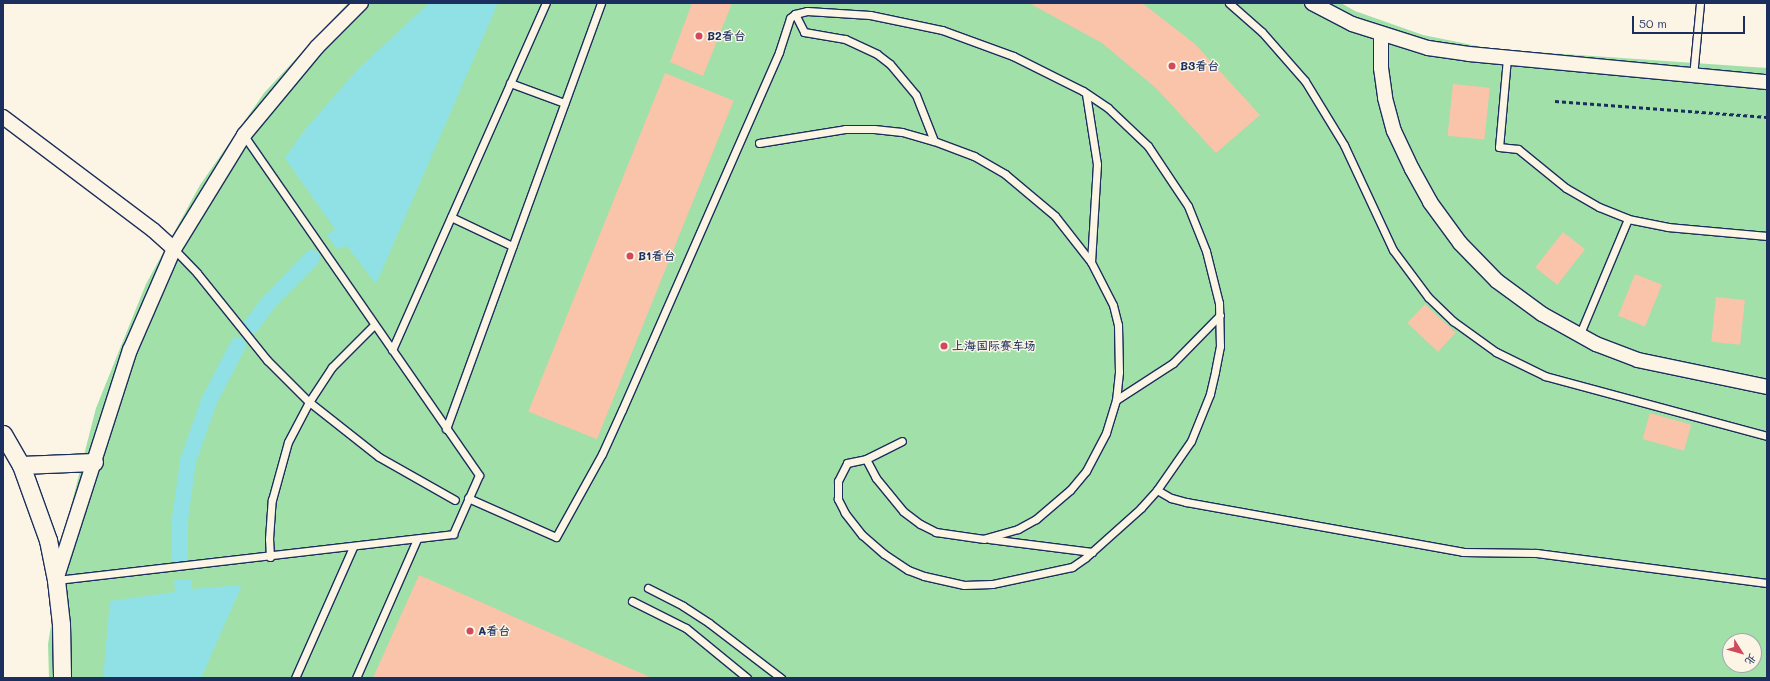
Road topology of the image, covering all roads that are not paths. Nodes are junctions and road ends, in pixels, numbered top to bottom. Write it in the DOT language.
graph roads {
  1 [pos="361,3"];
  2 [pos="546,3"];
  3 [pos="601,3"];
  4 [pos="1229,3"];
  5 [pos="1312,3"];
  6 [pos="1700,3"];
  7 [pos="795,14"];
  8 [pos="1381,35"];
  9 [pos="1507,58"];
  10 [pos="1693,76"];
  11 [pos="1767,82"];
  12 [pos="510,83"];
  13 [pos="1086,94"];
  14 [pos="564,103"];
  15 [pos="3,117"];
  16 [pos="244,135"];
  17 [pos="934,141"];
  18 [pos="759,143"];
  19 [pos="451,217"];
  20 [pos="1628,219"];
  21 [pos="1767,236"];
  22 [pos="512,246"];
  23 [pos="174,249"];
  24 [pos="1091,262"];
  25 [pos="1220,315"];
  26 [pos="374,325"];
  27 [pos="1579,336"];
  28 [pos="392,350"];
  29 [pos="1767,388"];
  30 [pos="1116,400"];
  31 [pos="309,402"];
  32 [pos="446,429"];
  33 [pos="3,434"];
  34 [pos="1767,436"];
  35 [pos="902,441"];
  36 [pos="866,459"];
  37 [pos="94,462"];
  38 [pos="21,466"];
  39 [pos="1157,490"];
  40 [pos="468,498"];
  41 [pos="455,500"];
  42 [pos="984,538"];
  43 [pos="417,539"];
  44 [pos="353,547"];
  45 [pos="1092,552"];
  46 [pos="270,557"];
  47 [pos="56,580"];
  48 [pos="1767,583"];
  49 [pos="648,588"];
  50 [pos="632,601"];
  51 [pos="62,678"];
  52 [pos="295,678"];
  53 [pos="356,678"];
  54 [pos="747,678"];
  55 [pos="781,678"];
  1 -- 16 [label="street"];
  2 -- 12 [label="lane"];
  3 -- 14 [label="lane"];
  4 -- 34 [label="lane"];
  5 -- 8 [label="street"];
  6 -- 10 [label="lane"];
  7 -- 13 [label="lane"];
  7 -- 17 [label="lane"];
  7 -- 40 [label="lane"];
  8 -- 9 [label="street"];
  8 -- 27 [label="street"];
  9 -- 10 [label="street"];
  9 -- 20 [label="lane"];
  10 -- 11 [label="street"];
  12 -- 14 [label="lane"];
  12 -- 19 [label="lane"];
  13 -- 24 [label="lane"];
  13 -- 25 [label="lane"];
  14 -- 22 [label="lane"];
  15 -- 23 [label="street"];
  16 -- 23 [label="street"];
  16 -- 26 [label="lane"];
  17 -- 18 [label="lane"];
  17 -- 24 [label="lane"];
  19 -- 22 [label="lane"];
  19 -- 28 [label="lane"];
  20 -- 21 [label="lane"];
  20 -- 27 [label="lane"];
  22 -- 32 [label="lane"];
  23 -- 31 [label="lane"];
  23 -- 37 [label="street"];
  24 -- 30 [label="lane"];
  25 -- 30 [label="lane"];
  25 -- 39 [label="lane"];
  26 -- 28 [label="lane"];
  26 -- 31 [label="lane"];
  27 -- 29 [label="street"];
  28 -- 32 [label="lane"];
  30 -- 42 [label="lane"];
  31 -- 41 [label="lane"];
  31 -- 46 [label="lane"];
  32 -- 40 [label="lane"];
  33 -- 38 [label="street"];
  35 -- 36 [label="lane"];
  36 -- 42 [label="lane"];
  36 -- 45 [label="lane"];
  37 -- 38 [label="street"];
  37 -- 47 [label="street"];
  38 -- 47 [label="street"];
  39 -- 45 [label="lane"];
  39 -- 48 [label="lane"];
  40 -- 43 [label="lane"];
  42 -- 45 [label="lane"];
  43 -- 44 [label="lane"];
  43 -- 53 [label="lane"];
  44 -- 46 [label="lane"];
  44 -- 52 [label="lane"];
  46 -- 47 [label="lane"];
  47 -- 51 [label="street"];
  49 -- 55 [label="lane"];
  50 -- 54 [label="lane"];
}
